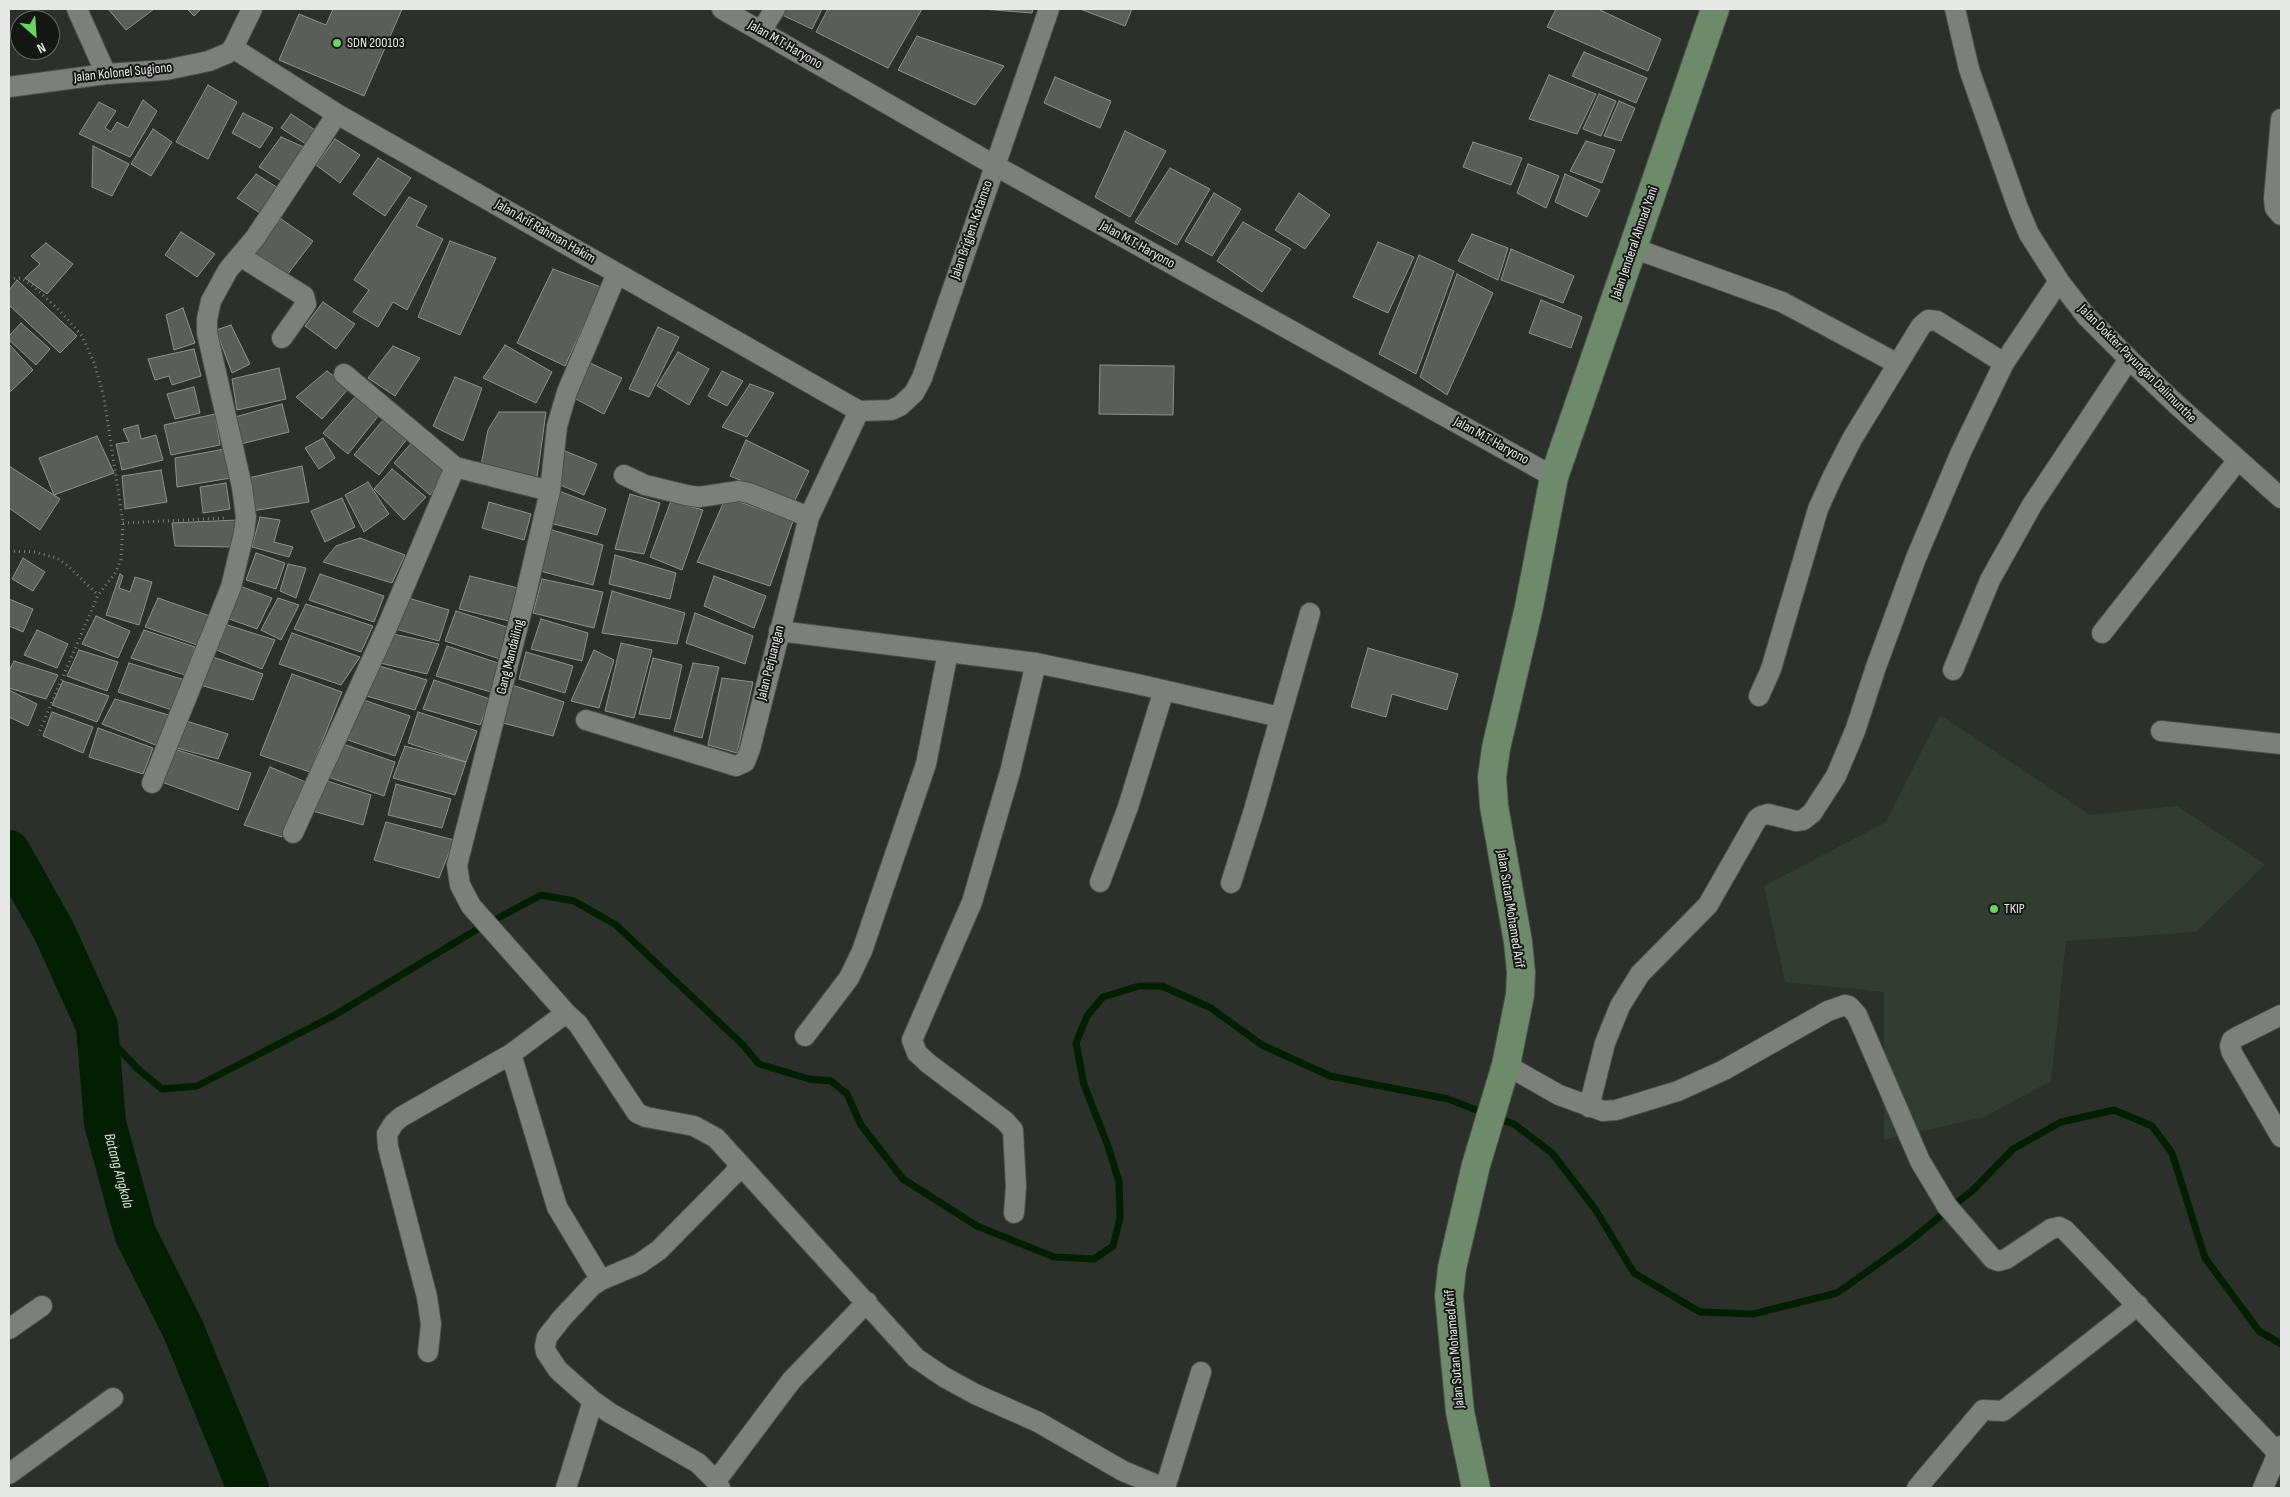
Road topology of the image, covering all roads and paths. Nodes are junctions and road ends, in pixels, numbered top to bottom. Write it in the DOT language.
graph roads {
  1 [pos="77,9"];
  2 [pos="252,9"];
  3 [pos="722,9"];
  4 [pos="775,9"];
  5 [pos="1049,9"];
  6 [pos="1715,9"];
  7 [pos="1955,9"];
  8 [pos="762,31"];
  9 [pos="234,48"];
  10 [pos="106,74"];
  11 [pos="9,87"];
  12 [pos="337,114"];
  13 [pos="2281,120"];
  14 [pos="994,165"];
  15 [pos="2281,215"];
  16 [pos="1633,248"];
  17 [pos="240,256"];
  18 [pos="617,273"];
  19 [pos="9,279"];
  20 [pos="2059,281"];
  21 [pos="282,338"];
  22 [pos="2129,358"];
  23 [pos="1898,364"];
  24 [pos="2004,364"];
  25 [pos="344,374"];
  26 [pos="859,411"];
  27 [pos="2238,460"];
  28 [pos="455,466"];
  29 [pos="624,475"];
  30 [pos="1554,476"];
  31 [pos="550,491"];
  32 [pos="2281,498"];
  33 [pos="246,517"];
  34 [pos="809,517"];
  35 [pos="123,523"];
  36 [pos="9,551"];
  37 [pos="98,595"];
  38 [pos="1310,612"];
  39 [pos="779,631"];
  40 [pos="2102,633"];
  41 [pos="948,652"];
  42 [pos="1036,663"];
  43 [pos="1954,670"];
  44 [pos="1164,690"];
  45 [pos="1759,696"];
  46 [pos="1280,717"];
  47 [pos="586,720"];
  48 [pos="2161,731"];
  49 [pos="38,735"];
  50 [pos="2281,744"];
  51 [pos="152,782"];
  52 [pos="293,833"];
  53 [pos="1100,882"];
  54 [pos="1231,883"];
  55 [pos="566,1013"];
  56 [pos="2281,1015"];
  57 [pos="805,1036"];
  58 [pos="511,1054"];
  59 [pos="1503,1077"];
  60 [pos="1589,1107"];
  61 [pos="2281,1137"];
  62 [pos="740,1164"];
  63 [pos="1014,1213"];
  64 [pos="601,1280"];
  65 [pos="868,1302"];
  66 [pos="2138,1305"];
  67 [pos="42,1306"];
  68 [pos="9,1329"];
  69 [pos="428,1352"];
  70 [pos="1201,1372"];
  71 [pos="113,1398"];
  72 [pos="593,1401"];
  73 [pos="2280,1449"];
  74 [pos="9,1474"];
  75 [pos="718,1484"];
  76 [pos="566,1488"];
  77 [pos="1164,1488"];
  78 [pos="1476,1488"];
  79 [pos="1917,1488"];
  80 [pos="2263,1488"];
  1 -- 10 [label="street"];
  2 -- 9 [label="street"];
  3 -- 8 [label="street, Jalan M.T. Haryono"];
  4 -- 8 [label="street"];
  5 -- 14 [label="street, Jalan Brigjen. Katamso"];
  6 -- 16 [label="street, Jalan Jenderal Ahmad Yani"];
  7 -- 20 [label="street, Jalan Dokter Payungan Dalimunthe"];
  8 -- 14 [label="street, Jalan M.T. Haryono"];
  9 -- 10 [label="street, Jalan Kolonel Sugiono"];
  9 -- 12 [label="street, Jalan Arif Rahman Hakim"];
  10 -- 11 [label="street, Jalan Kolonel Sugiono"];
  12 -- 17 [label="street"];
  12 -- 18 [label="street, Jalan Arif Rahman Hakim"];
  13 -- 15 [label="street"];
  14 -- 26 [label="street, Jalan Brigjen. Katamso"];
  14 -- 30 [label="street, Jalan M.T. Haryono"];
  16 -- 23 [label="street"];
  16 -- 30 [label="street, Jalan Jenderal Ahmad Yani"];
  17 -- 21 [label="street"];
  17 -- 33 [label="street"];
  18 -- 26 [label="street, Jalan Arif Rahman Hakim"];
  18 -- 31 [label="street, Gang Mandailing"];
  19 -- 35 [label="path"];
  20 -- 22 [label="street, Jalan Dokter Payungan Dalimunthe"];
  20 -- 24 [label="street"];
  22 -- 27 [label="street, Jalan Dokter Payungan Dalimunthe"];
  22 -- 43 [label="street"];
  23 -- 24 [label="street"];
  23 -- 45 [label="street"];
  24 -- 60 [label="street"];
  25 -- 28 [label="street"];
  26 -- 34 [label="street, Jalan Perjuangan"];
  27 -- 32 [label="street, Jalan Dokter Payungan Dalimunthe"];
  27 -- 40 [label="street"];
  28 -- 31 [label="street"];
  28 -- 52 [label="street"];
  29 -- 34 [label="street"];
  30 -- 59 [label="street, Jalan Sutan Mohamed Arif"];
  31 -- 55 [label="street, Gang Mandailing"];
  33 -- 35 [label="path"];
  33 -- 51 [label="street"];
  34 -- 39 [label="street, Jalan Perjuangan"];
  35 -- 37 [label="path"];
  36 -- 37 [label="path"];
  37 -- 49 [label="path"];
  38 -- 46 [label="street"];
  39 -- 41 [label="street"];
  39 -- 47 [label="street, Jalan Perjuangan"];
  41 -- 42 [label="street"];
  41 -- 57 [label="street"];
  42 -- 44 [label="street"];
  42 -- 63 [label="street"];
  44 -- 46 [label="street"];
  44 -- 53 [label="street"];
  46 -- 54 [label="street"];
  48 -- 50 [label="street"];
  55 -- 58 [label="street"];
  55 -- 62 [label="street, Gang Mandailing"];
  56 -- 61 [label="street"];
  58 -- 64 [label="street"];
  58 -- 69 [label="street"];
  59 -- 60 [label="street"];
  59 -- 78 [label="street, Jalan Sutan Mohamed Arif"];
  60 -- 66 [label="street"];
  62 -- 64 [label="street"];
  62 -- 65 [label="street, Gang Mandailing"];
  64 -- 72 [label="street"];
  65 -- 75 [label="street"];
  65 -- 77 [label="street, Gang Mandailing"];
  66 -- 73 [label="street"];
  66 -- 79 [label="street"];
  67 -- 68 [label="street"];
  70 -- 77 [label="street"];
  71 -- 74 [label="street"];
  72 -- 75 [label="street"];
  72 -- 76 [label="street"];
  73 -- 80 [label="street"];
}
